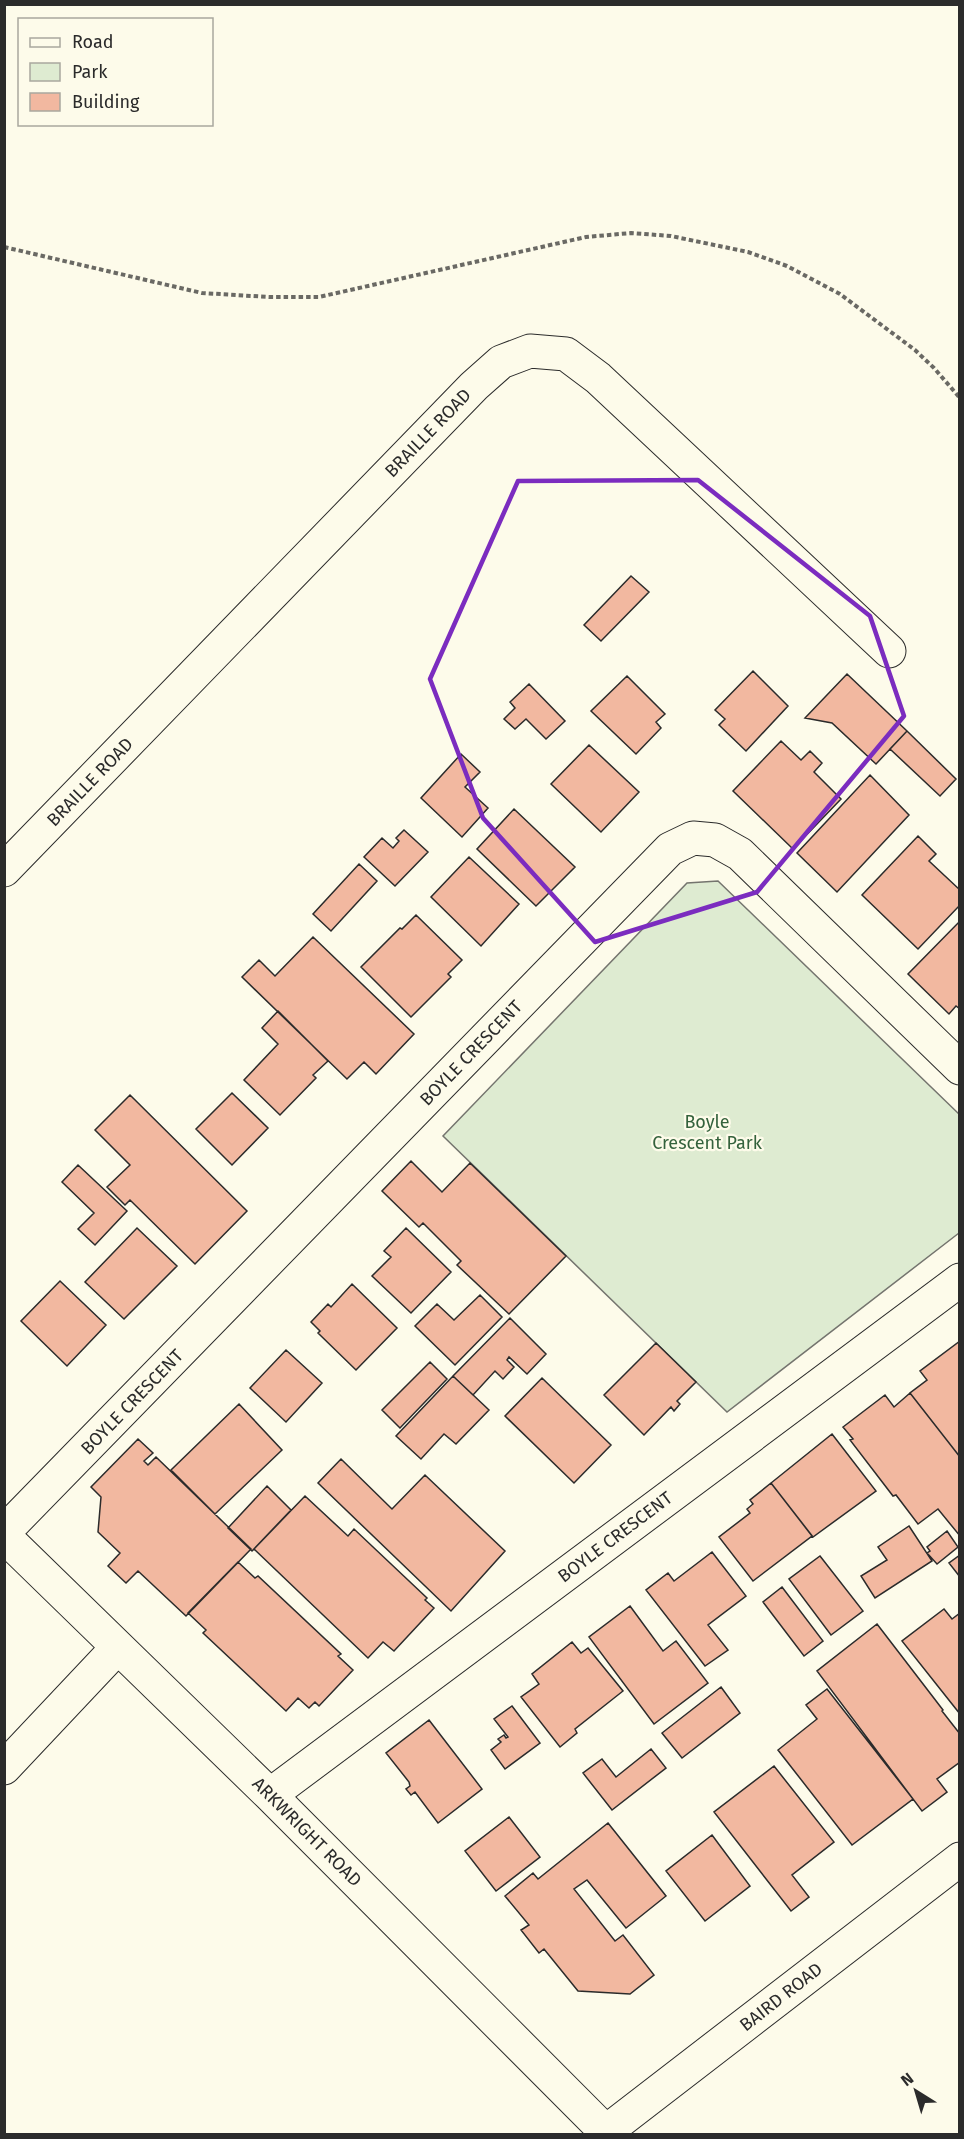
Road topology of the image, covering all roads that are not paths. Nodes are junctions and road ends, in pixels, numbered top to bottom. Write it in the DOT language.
graph roads {
  1 [pos="889,651"];
  2 [pos="4,870"];
  3 [pos="960,1068"];
  4 [pos="960,1280"];
  5 [pos="4,1534"];
  6 [pos="118,1647"];
  7 [pos="4,1768"];
  8 [pos="270,1795"];
  9 [pos="960,1859"];
  10 [pos="604,2133"];
  1 -- 2 [label="street, BRAILLE ROAD"];
  3 -- 5 [label="street, BOYLE CRESCENT"];
  4 -- 8 [label="street, BOYLE CRESCENT"];
  5 -- 6 [label="street, ARKWRIGHT ROAD"];
  6 -- 7 [label="street"];
  6 -- 8 [label="street, ARKWRIGHT ROAD"];
  8 -- 10 [label="street, ARKWRIGHT ROAD"];
  9 -- 10 [label="street, BAIRD ROAD"];
}
